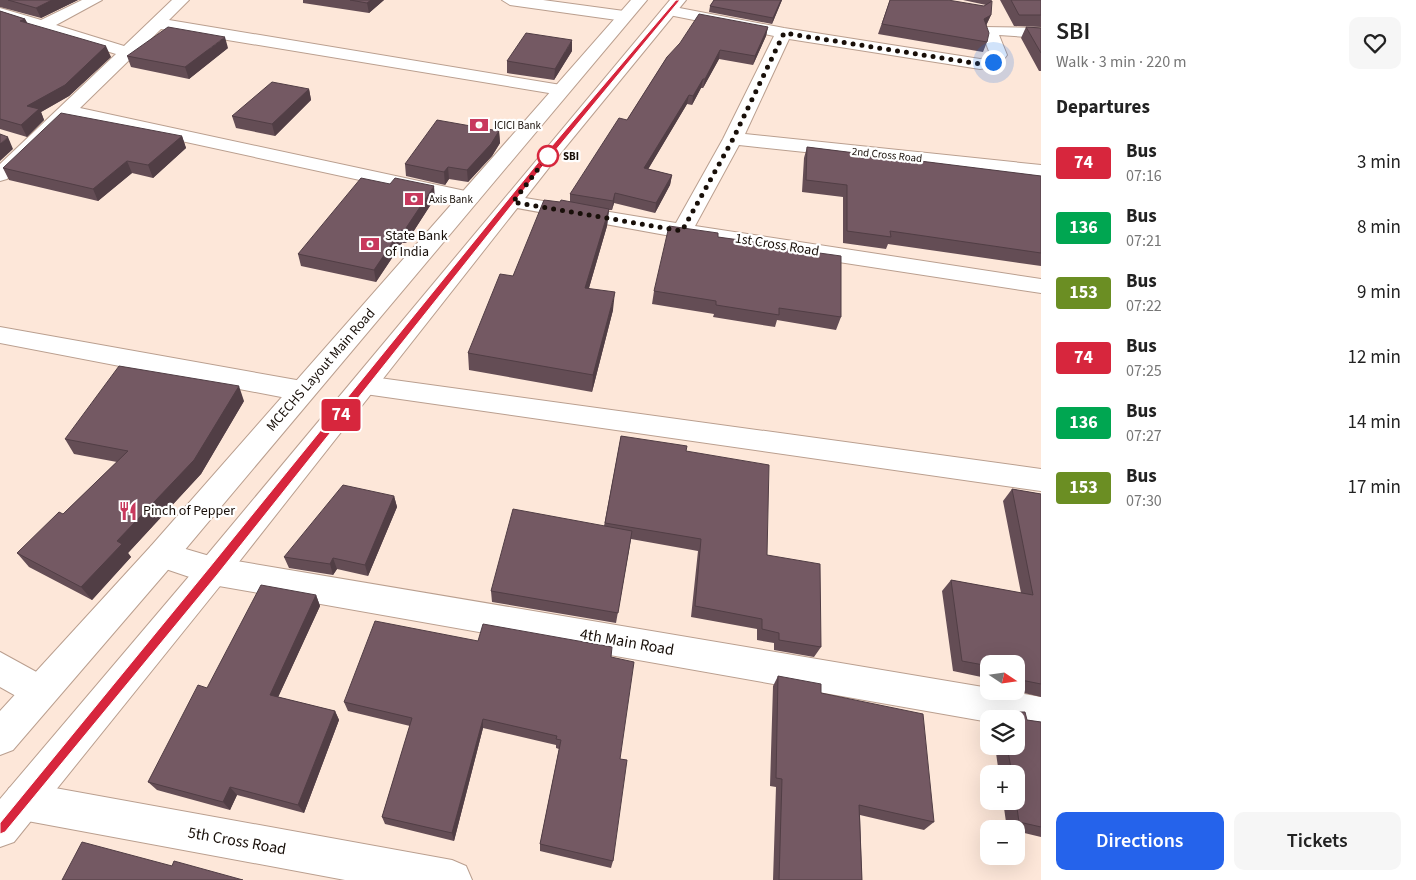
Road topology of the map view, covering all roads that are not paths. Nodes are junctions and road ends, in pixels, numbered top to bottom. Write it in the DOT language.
graph roads {
  1 [pos="94,0"];
  2 [pos="181,0"];
  3 [pos="510,0"];
  4 [pos="673,6"];
  5 [pos="632,8"];
  6 [pos="0,13"];
  7 [pos="156,24"];
  8 [pos="42,26"];
  9 [pos="784,33"];
  10 [pos="1041,34"];
  11 [pos="127,52"];
  12 [pos="561,90"];
  13 [pos="66,110"];
  14 [pos="8,138"];
  15 [pos="733,139"];
  16 [pos="30,146"];
  17 [pos="1041,170"];
  18 [pos="0,175"];
  19 [pos="470,198"];
  20 [pos="513,202"];
  21 [pos="682,231"];
  22 [pos="1041,286"];
  23 [pos="0,335"];
  24 [pos="366,384"];
  25 [pos="302,391"];
  26 [pos="1041,480"];
  27 [pos="162,555"];
  28 [pos="213,571"];
  29 [pos="0,668"];
  30 [pos="40,692"];
  31 [pos="1041,714"];
  32 [pos="0,737"];
  33 [pos="11,814"];
  34 [pos="452,880"];
  1 -- 8 [label="street"];
  2 -- 7 [label="street"];
  3 -- 5 [label="street"];
  4 -- 9 [label="street"];
  4 -- 20 [label="street"];
  5 -- 12 [label="street, MCECHS Layout Main Road"];
  6 -- 8 [label="street"];
  7 -- 11 [label="street"];
  7 -- 12 [label="street"];
  8 -- 11 [label="street"];
  9 -- 10 [label="street"];
  9 -- 15 [label="street"];
  11 -- 13 [label="street"];
  12 -- 19 [label="street, MCECHS Layout Main Road"];
  13 -- 16 [label="street"];
  13 -- 19 [label="street"];
  14 -- 16 [label="street"];
  15 -- 17 [label="street, 2nd Cross Road"];
  15 -- 21 [label="street"];
  16 -- 18 [label="street"];
  19 -- 25 [label="street, MCECHS Layout Main Road"];
  20 -- 21 [label="street, 1st Cross Road"];
  20 -- 24 [label="street"];
  21 -- 22 [label="street, 1st Cross Road"];
  23 -- 25 [label="street"];
  24 -- 26 [label="street"];
  24 -- 28 [label="street"];
  25 -- 27 [label="street, MCECHS Layout Main Road"];
  27 -- 28 [label="street, 4th Main Road"];
  27 -- 30 [label="street, MCECHS Layout Main Road"];
  28 -- 31 [label="street, 4th Main Road"];
  28 -- 33 [label="street"];
  29 -- 30 [label="street"];
  30 -- 32 [label="street, MCECHS Layout Main Road"];
  33 -- 34 [label="street, 5th Cross Road"];
}
